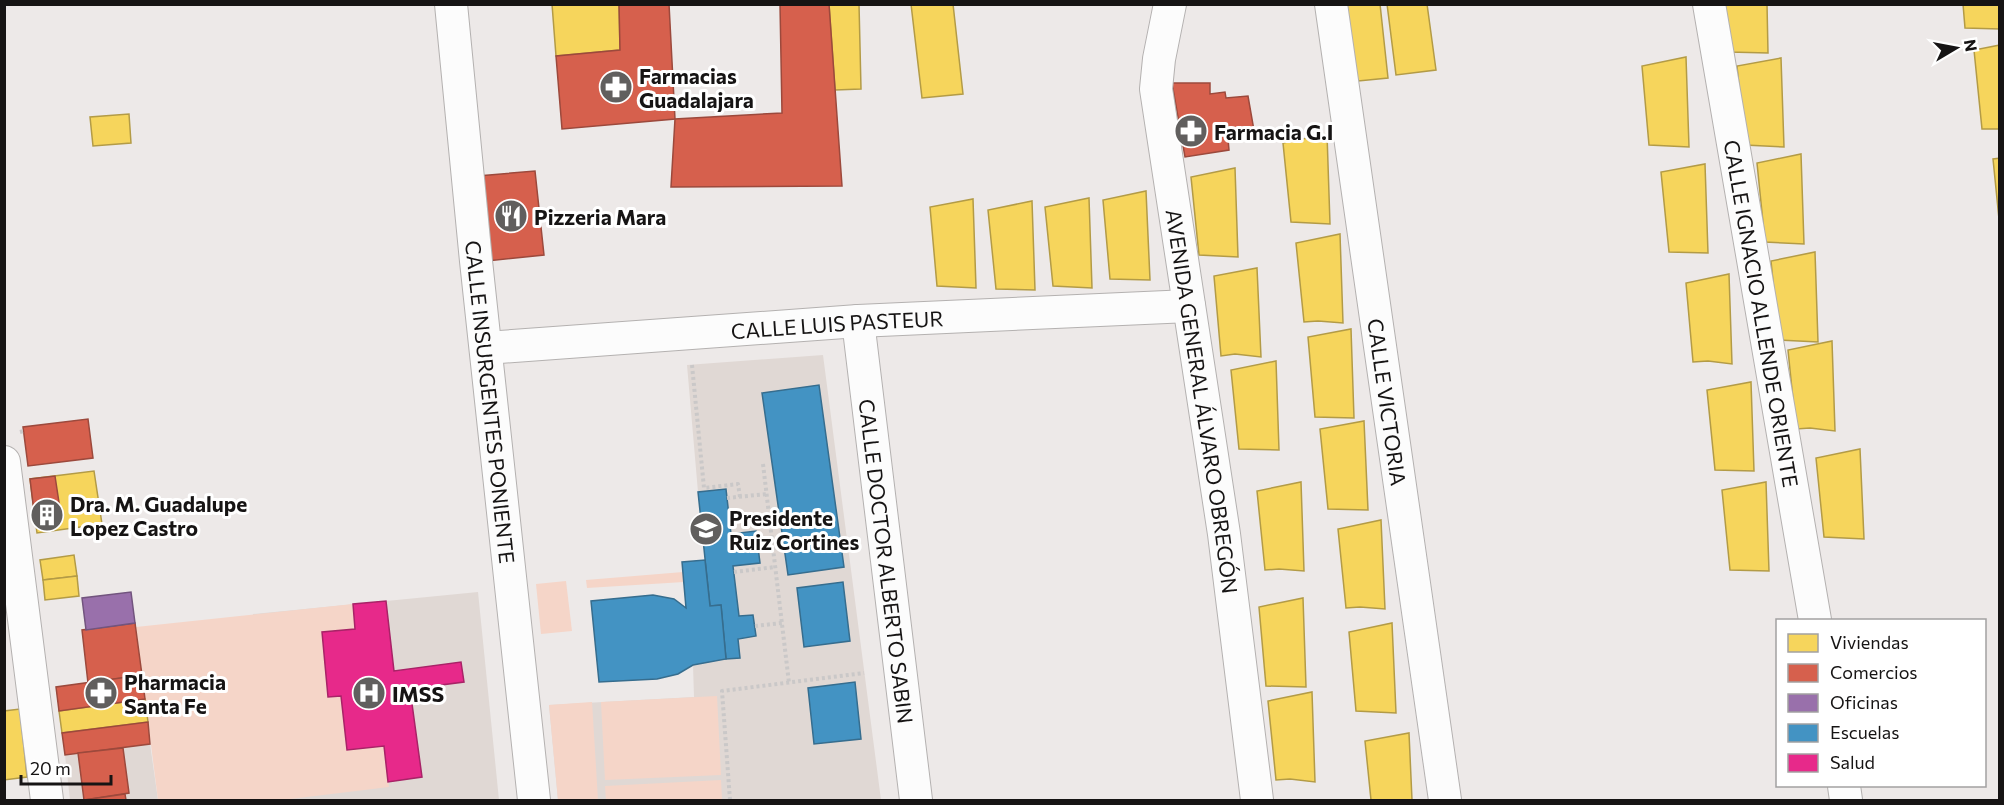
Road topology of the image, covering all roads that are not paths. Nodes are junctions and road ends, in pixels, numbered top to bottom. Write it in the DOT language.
graph roads {
  1 [pos="451,4"];
  2 [pos="1170,4"];
  3 [pos="1330,4"];
  4 [pos="1709,4"];
  5 [pos="1189,306"];
  6 [pos="858,321"];
  7 [pos="486,348"];
  8 [pos="4,462"];
  9 [pos="1815,619"];
  10 [pos="47,801"];
  11 [pos="534,801"];
  12 [pos="916,801"];
  13 [pos="1257,801"];
  14 [pos="1445,801"];
  1 -- 7 [label="street, CALLE INSURGENTES PONIENTE"];
  2 -- 5 [label="street, AVENIDA GENERAL ÁLVARO OBREGÓN"];
  3 -- 14 [label="street, CALLE VICTORIA"];
  4 -- 9 [label="street, CALLE IGNACIO ALLENDE ORIENTE"];
  5 -- 6 [label="street, CALLE LUIS PASTEUR"];
  5 -- 13 [label="street, AVENIDA GENERAL ÁLVARO OBREGÓN"];
  6 -- 7 [label="street, CALLE LUIS PASTEUR"];
  6 -- 12 [label="street, CALLE DOCTOR ALBERTO SABIN"];
  7 -- 11 [label="street, CALLE INSURGENTES PONIENTE"];
  8 -- 10 [label="street"];
}
